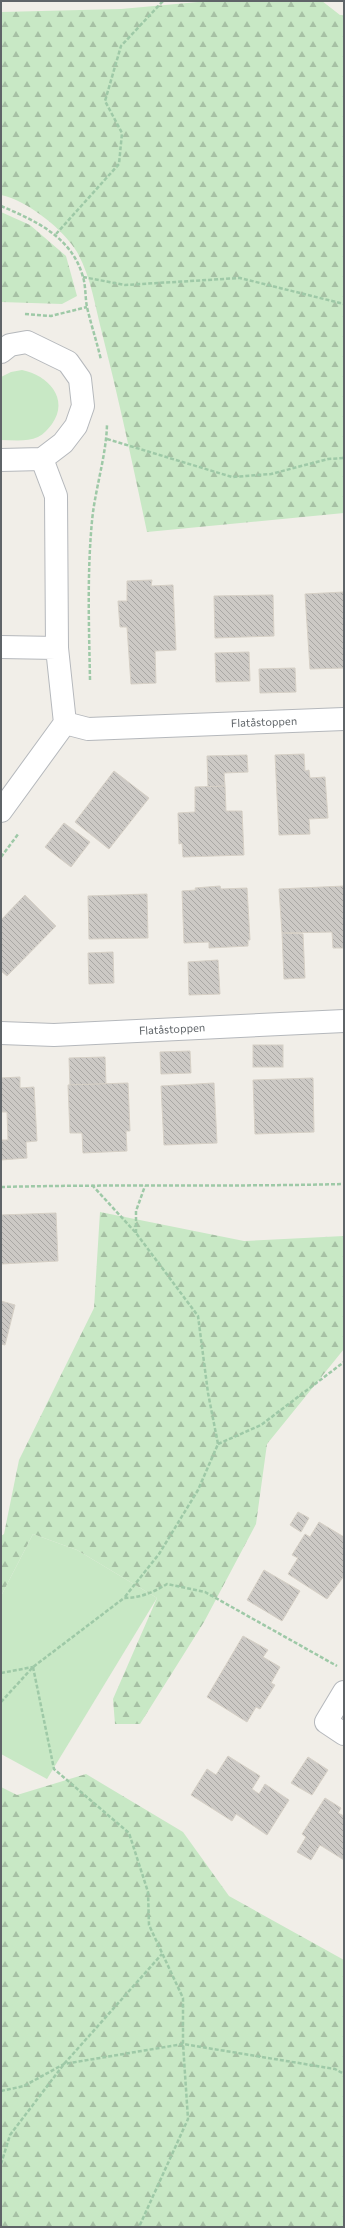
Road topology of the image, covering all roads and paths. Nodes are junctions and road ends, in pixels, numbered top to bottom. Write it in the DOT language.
graph roads {
  1 [pos="163,1"];
  2 [pos="56,234"];
  3 [pos="83,277"];
  4 [pos="344,304"];
  5 [pos="87,307"];
  6 [pos="22,314"];
  7 [pos="1,352"];
  8 [pos="107,439"];
  9 [pos="344,458"];
  10 [pos="42,459"];
  11 [pos="1,460"];
  12 [pos="1,647"];
  13 [pos="57,648"];
  14 [pos="344,719"];
  15 [pos="65,723"];
  16 [pos="1,811"];
  17 [pos="344,1021"];
  18 [pos="1,1033"];
  19 [pos="344,1184"];
  20 [pos="92,1185"];
  21 [pos="145,1185"];
  22 [pos="1,1187"];
  23 [pos="136,1233"];
  24 [pos="344,1362"];
  25 [pos="218,1444"];
  26 [pos="124,1598"];
  27 [pos="338,1666"];
  28 [pos="33,1667"];
  29 [pos="1,1673"];
  30 [pos="344,1692"];
  31 [pos="1,1702"];
  32 [pos="344,1734"];
  33 [pos="162,1954"];
  34 [pos="183,2044"];
  35 [pos="64,2064"];
  36 [pos="344,2074"];
  37 [pos="1,2091"];
  38 [pos="1,2164"];
  39 [pos="139,2227"];
  1 -- 2 [label="path"];
  3 -- 4 [label="path"];
  5 -- 6 [label="path"];
  7 -- 10 [label="street"];
  8 -- 9 [label="path"];
  10 -- 11 [label="street"];
  10 -- 13 [label="street"];
  12 -- 13 [label="street"];
  13 -- 15 [label="street"];
  14 -- 15 [label="street, Flatåstoppen"];
  15 -- 16 [label="street"];
  17 -- 18 [label="street, Flatåstoppen"];
  19 -- 21 [label="path"];
  20 -- 21 [label="path"];
  20 -- 22 [label="path"];
  20 -- 23 [label="path"];
  21 -- 23 [label="path"];
  23 -- 25 [label="path"];
  24 -- 25 [label="path"];
  25 -- 26 [label="path"];
  26 -- 27 [label="path"];
  26 -- 28 [label="path"];
  28 -- 29 [label="path"];
  28 -- 31 [label="path"];
  28 -- 33 [label="path"];
  30 -- 32 [label="street"];
  33 -- 34 [label="path"];
  33 -- 35 [label="path"];
  34 -- 35 [label="path"];
  34 -- 36 [label="path"];
  34 -- 39 [label="path"];
  35 -- 37 [label="path"];
  35 -- 38 [label="path"];
}
